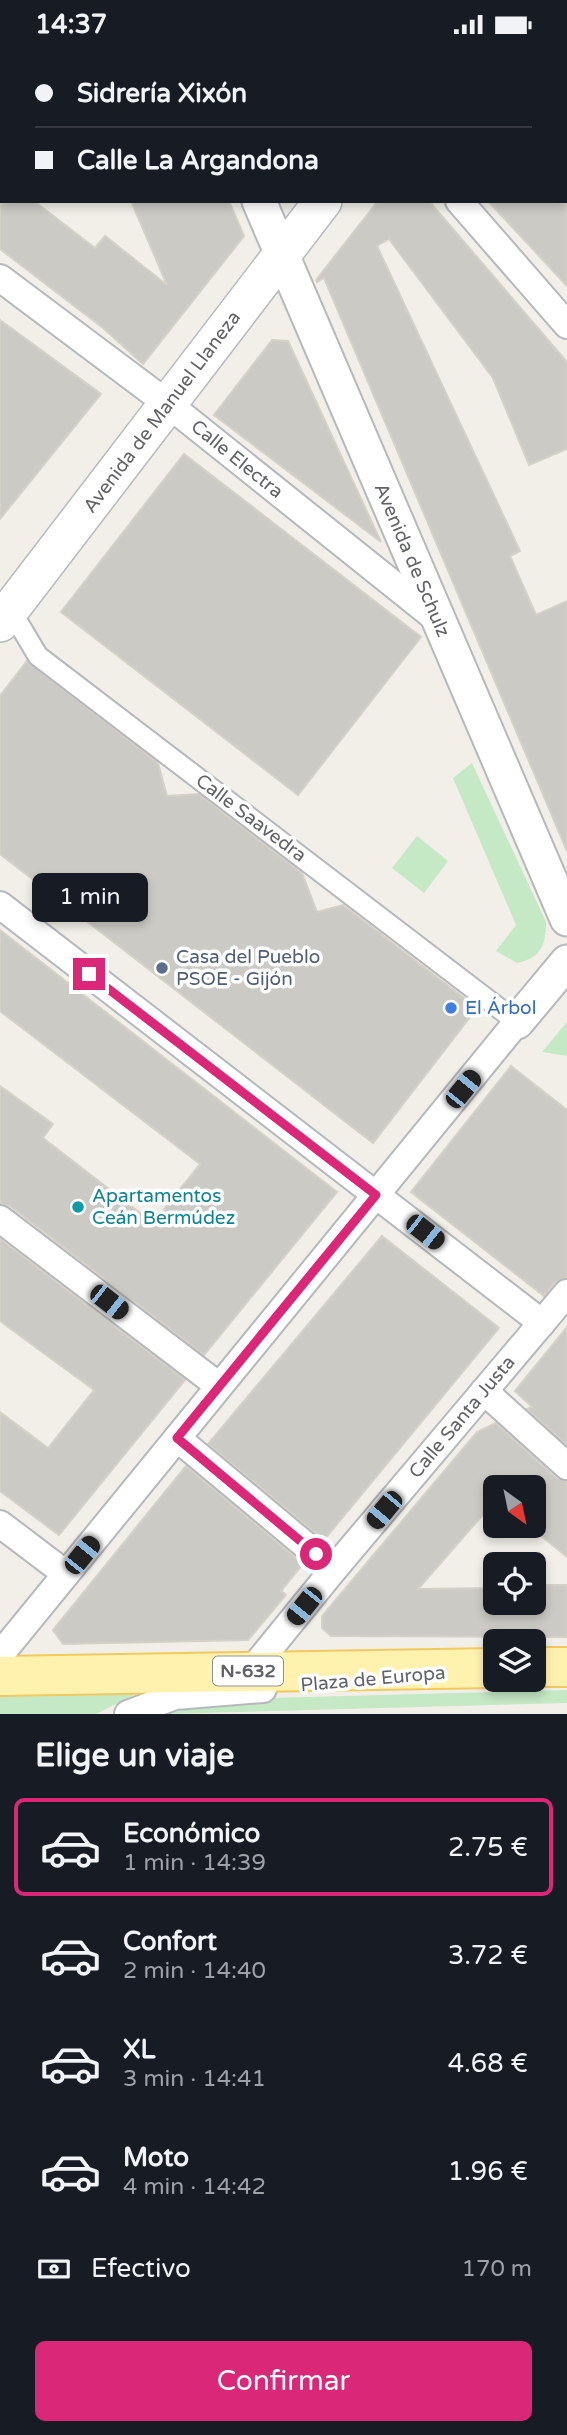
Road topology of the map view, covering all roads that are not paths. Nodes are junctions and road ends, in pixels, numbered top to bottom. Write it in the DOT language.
graph roads {
  1 [pos="260,203"];
  2 [pos="321,203"];
  3 [pos="462,203"];
  4 [pos="282,255"];
  5 [pos="0,278"];
  6 [pos="567,325"];
  7 [pos="167,404"];
  8 [pos="3,611"];
  9 [pos="438,620"];
  10 [pos="0,905"];
  11 [pos="567,919"];
  12 [pos="567,962"];
  13 [pos="517,1022"];
  14 [pos="376,1195"];
  15 [pos="0,1219"];
  16 [pos="567,1293"];
  17 [pos="541,1323"];
  18 [pos="219,1386"];
  19 [pos="484,1391"];
  20 [pos="177,1438"];
  21 [pos="567,1466"];
  22 [pos="0,1524"];
  23 [pos="334,1569"];
  24 [pos="66,1574"];
  25 [pos="0,1655"];
  26 [pos="546,1667"];
  27 [pos="567,1667"];
  28 [pos="483,1668"];
  29 [pos="483,1669"];
  30 [pos="251,1671"];
  31 [pos="0,1676"];
  32 [pos="128,1714"];
  1 -- 4 [label="street, Avenida de Schulz"];
  2 -- 4 [label="main road, Avenida de Manuel Llaneza"];
  3 -- 6 [label="street"];
  4 -- 7 [label="main road, Avenida de Manuel Llaneza"];
  4 -- 9 [label="street, Avenida de Schulz"];
  5 -- 7 [label="street, Calle Electra"];
  7 -- 8 [label="main road, Avenida de Manuel Llaneza"];
  7 -- 9 [label="street, Calle Electra"];
  8 -- 13 [label="street, Calle Saavedra"];
  9 -- 11 [label="street, Avenida de Schulz"];
  10 -- 14 [label="street"];
  12 -- 13 [label="street"];
  13 -- 14 [label="street"];
  14 -- 17 [label="street"];
  14 -- 18 [label="street"];
  15 -- 18 [label="street"];
  16 -- 17 [label="street, Calle Santa Justa"];
  17 -- 19 [label="street, Calle Santa Justa"];
  18 -- 20 [label="street"];
  19 -- 21 [label="street"];
  19 -- 23 [label="street, Calle Santa Justa"];
  20 -- 23 [label="street"];
  20 -- 24 [label="street"];
  22 -- 24 [label="street"];
  23 -- 30 [label="street, Calle Santa Justa"];
  24 -- 25 [label="street"];
  26 -- 27 [label="main road"];
  28 -- 30 [label="main road, N-632"];
  29 -- 32 [label="street, Plaza de Europa"];
  30 -- 31 [label="main road, N-632"];
}
